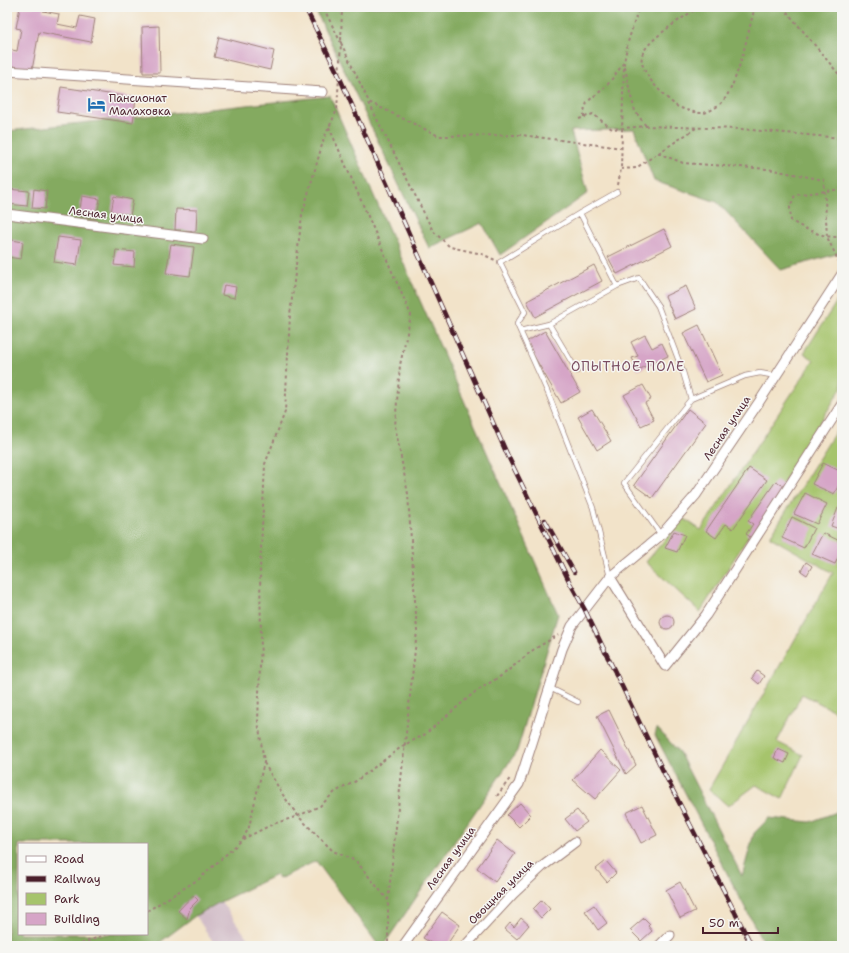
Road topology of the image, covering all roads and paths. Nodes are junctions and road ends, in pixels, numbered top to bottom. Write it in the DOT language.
graph roads {
  1 [pos="323,7"];
  2 [pos="342,7"];
  3 [pos="639,7"];
  4 [pos="699,7"];
  5 [pos="755,7"];
  6 [pos="783,7"];
  7 [pos="341,43"];
  8 [pos="624,62"];
  9 [pos="7,71"];
  10 [pos="842,78"];
  11 [pos="323,92"];
  12 [pos="369,102"];
  13 [pos="584,117"];
  14 [pos="579,119"];
  15 [pos="646,126"];
  16 [pos="329,127"];
  17 [pos="696,128"];
  18 [pos="622,129"];
  19 [pos="842,138"];
  20 [pos="622,148"];
  21 [pos="658,153"];
  22 [pos="621,169"];
  23 [pos="842,189"];
  24 [pos="617,192"];
  25 [pos="825,192"];
  26 [pos="580,213"];
  27 [pos="7,214"];
  28 [pos="842,229"];
  29 [pos="827,237"];
  30 [pos="203,239"];
  31 [pos="500,262"];
  32 [pos="842,268"];
  33 [pos="842,274"];
  34 [pos="617,286"];
  35 [pos="549,324"];
  36 [pos="520,331"];
  37 [pos="577,372"];
  38 [pos="776,376"];
  39 [pos="691,399"];
  40 [pos="842,404"];
  41 [pos="660,535"];
  42 [pos="610,577"];
  43 [pos="584,612"];
  44 [pos="560,640"];
  45 [pos="550,688"];
  46 [pos="578,702"];
  47 [pos="404,745"];
  48 [pos="264,762"];
  49 [pos="513,774"];
  50 [pos="495,800"];
  51 [pos="298,816"];
  52 [pos="243,839"];
  53 [pos="575,842"];
  54 [pos="388,901"];
  55 [pos="148,911"];
  56 [pos="670,934"];
  57 [pos="104,935"];
  58 [pos="76,946"];
  59 [pos="388,946"];
  60 [pos="403,946"];
  61 [pos="465,946"];
  62 [pos="659,946"];
  63 [pos="750,946"];
  1 -- 7 [label="path"];
  2 -- 7 [label="path"];
  3 -- 8 [label="path"];
  4 -- 5 [label="path"];
  6 -- 10 [label="path"];
  7 -- 12 [label="path"];
  7 -- 16 [label="path"];
  8 -- 13 [label="path"];
  8 -- 15 [label="path"];
  8 -- 18 [label="path"];
  9 -- 11 [label="street"];
  12 -- 20 [label="path"];
  12 -- 31 [label="path"];
  13 -- 14 [label="path"];
  13 -- 18 [label="path"];
  15 -- 17 [label="path"];
  15 -- 18 [label="path"];
  16 -- 47 [label="path"];
  16 -- 48 [label="path"];
  17 -- 19 [label="path"];
  17 -- 21 [label="path"];
  18 -- 20 [label="path"];
  20 -- 22 [label="path"];
  21 -- 22 [label="path"];
  21 -- 25 [label="path"];
  22 -- 24 [label="path"];
  23 -- 25 [label="path"];
  24 -- 26 [label="lane"];
  25 -- 29 [label="path"];
  25 -- 29 [label="path"];
  26 -- 31 [label="lane"];
  26 -- 34 [label="lane"];
  27 -- 30 [label="street, Лесная улица"];
  28 -- 29 [label="path"];
  29 -- 32 [label="path"];
  31 -- 36 [label="lane"];
  33 -- 38 [label="street, Лесная улица"];
  34 -- 35 [label="lane"];
  34 -- 39 [label="lane"];
  35 -- 36 [label="lane"];
  35 -- 37 [label="lane"];
  36 -- 42 [label="lane"];
  38 -- 39 [label="lane"];
  38 -- 41 [label="street, Лесная улица"];
  39 -- 41 [label="lane"];
  40 -- 42 [label="street"];
  41 -- 42 [label="street, Лесная улица"];
  42 -- 43 [label="street, Лесная улица"];
  43 -- 45 [label="street, Лесная улица"];
  43 -- 63 [label="path"];
  44 -- 47 [label="path"];
  45 -- 46 [label="lane"];
  45 -- 60 [label="street, Лесная улица"];
  47 -- 51 [label="path"];
  47 -- 54 [label="path"];
  48 -- 51 [label="path"];
  48 -- 52 [label="path"];
  49 -- 50 [label="path"];
  51 -- 52 [label="path"];
  51 -- 54 [label="path"];
  52 -- 55 [label="path"];
  53 -- 61 [label="street, Овощная улица"];
  54 -- 59 [label="path"];
  56 -- 62 [label="street"];
  57 -- 58 [label="path"];
}
